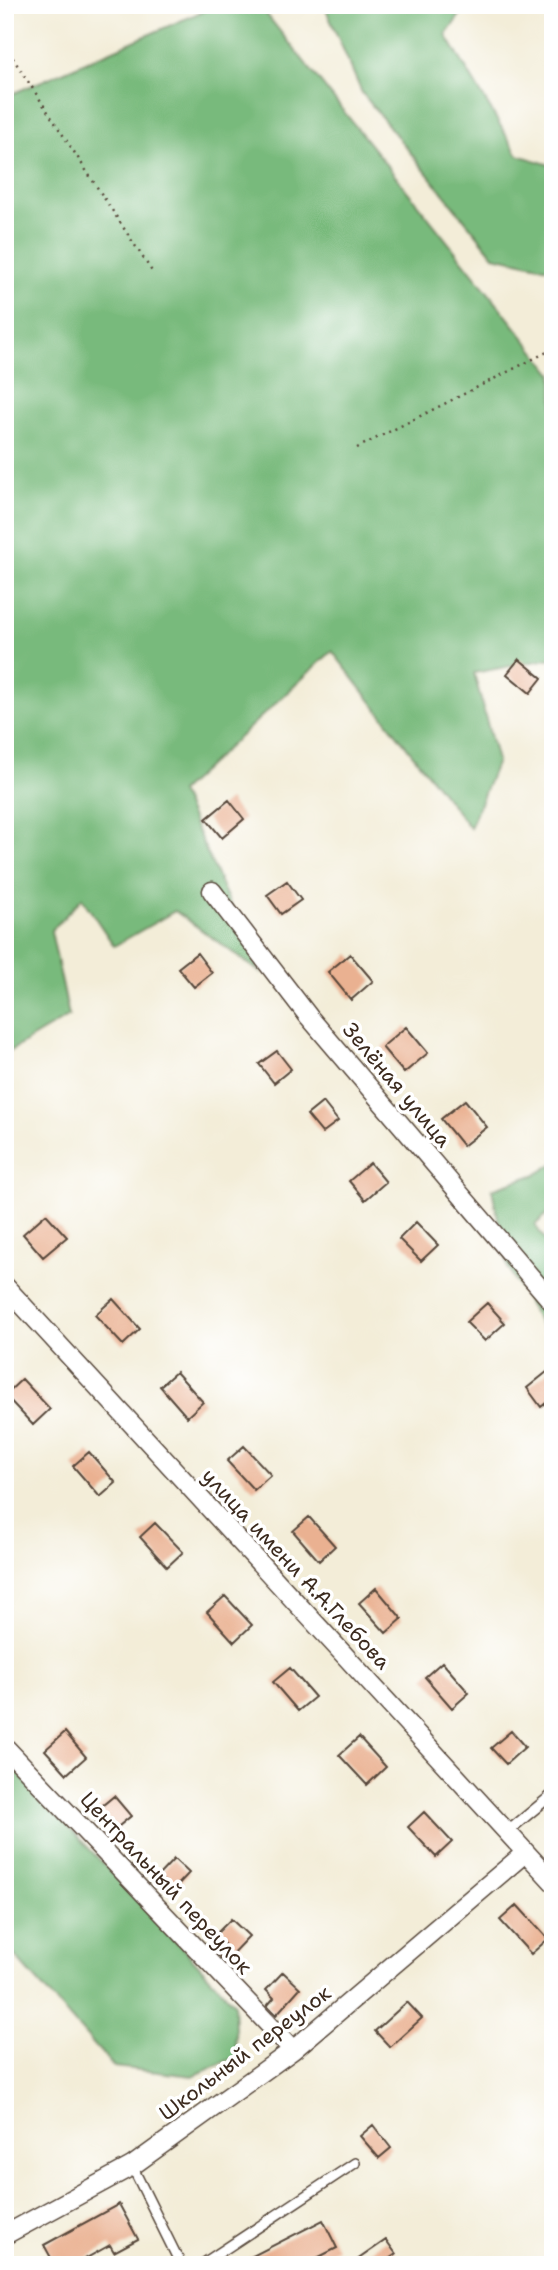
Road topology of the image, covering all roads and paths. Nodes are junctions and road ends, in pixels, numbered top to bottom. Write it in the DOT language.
graph roads {
  1 [pos="5,46"];
  2 [pos="153,273"];
  3 [pos="553,349"];
  4 [pos="357,448"];
  5 [pos="212,891"];
  6 [pos="5,1286"];
  7 [pos="553,1303"];
  8 [pos="5,1747"];
  9 [pos="553,1794"];
  10 [pos="507,1832"];
  11 [pos="525,1853"];
  12 [pos="553,1882"];
  13 [pos="293,2050"];
  14 [pos="355,2163"];
  15 [pos="132,2166"];
  16 [pos="5,2235"];
  17 [pos="181,2265"];
  18 [pos="201,2265"];
  1 -- 2 [label="path"];
  3 -- 4 [label="path"];
  5 -- 7 [label="street, Зелёная улица"];
  6 -- 10 [label="street, улица имени А.А.Глебова"];
  8 -- 13 [label="street, Центральный переулок"];
  9 -- 10 [label="lane"];
  10 -- 11 [label="street, улица имени А.А.Глебова"];
  11 -- 12 [label="street, улица имени А.А.Глебова"];
  11 -- 13 [label="street, Школьный переулок"];
  13 -- 15 [label="street, Школьный переулок"];
  14 -- 18 [label="lane"];
  15 -- 16 [label="street, Школьный переулок"];
  15 -- 17 [label="lane"];
}
